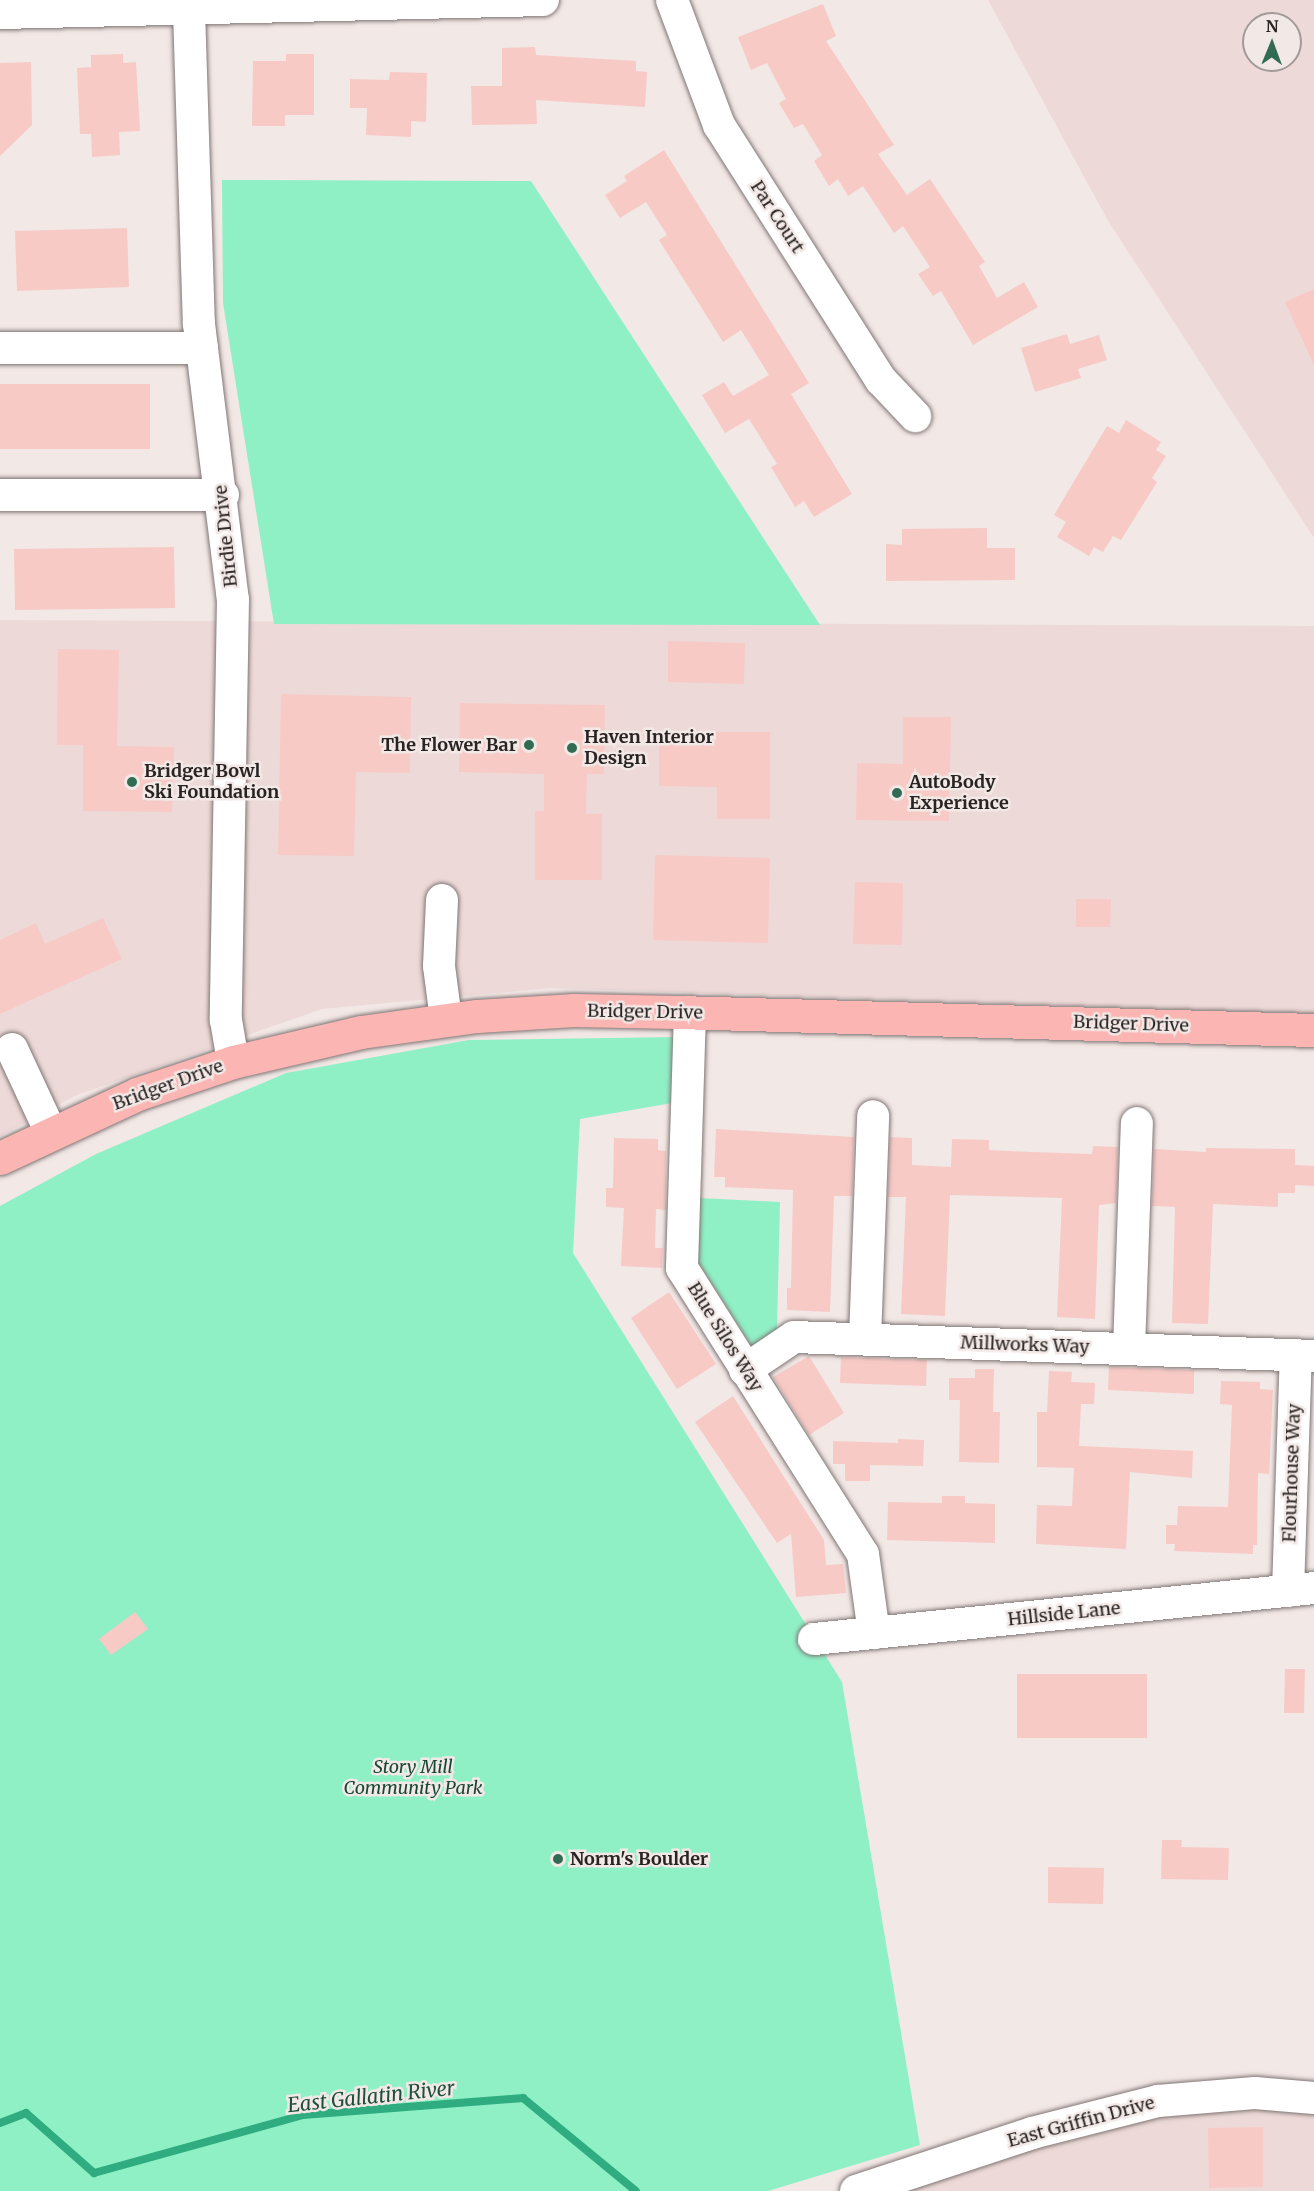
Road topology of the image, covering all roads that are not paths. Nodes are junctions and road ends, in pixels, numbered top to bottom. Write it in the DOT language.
graph roads {
  1 [pos="543,0"];
  2 [pos="672,0"];
  3 [pos="189,10"];
  4 [pos="0,13"];
  5 [pos="0,348"];
  6 [pos="202,348"];
  7 [pos="915,416"];
  8 [pos="0,495"];
  9 [pos="223,495"];
  10 [pos="442,900"];
  11 [pos="690,1012"];
  12 [pos="446,1019"];
  13 [pos="1314,1030"];
  14 [pos="12,1049"];
  15 [pos="232,1062"];
  16 [pos="873,1116"];
  17 [pos="1137,1123"];
  18 [pos="51,1133"];
  19 [pos="0,1158"];
  20 [pos="865,1339"];
  21 [pos="1129,1349"];
  22 [pos="1305,1355"];
  23 [pos="745,1370"];
  24 [pos="1301,1589"];
  25 [pos="874,1633"];
  26 [pos="814,1639"];
  27 [pos="1314,2098"];
  28 [pos="856,2191"];
  1 -- 3 [label="street"];
  2 -- 7 [label="street, Par Court"];
  3 -- 4 [label="street"];
  3 -- 6 [label="street, Birdie Drive"];
  5 -- 6 [label="street"];
  6 -- 9 [label="street, Birdie Drive"];
  8 -- 9 [label="street"];
  9 -- 15 [label="street, Birdie Drive"];
  10 -- 12 [label="street"];
  11 -- 12 [label="main road, Bridger Drive"];
  11 -- 13 [label="main road, Bridger Drive"];
  11 -- 23 [label="street, Blue Silos Way"];
  12 -- 15 [label="main road, Bridger Drive"];
  14 -- 18 [label="street"];
  15 -- 18 [label="main road, Bridger Drive"];
  16 -- 20 [label="street"];
  17 -- 21 [label="street"];
  18 -- 19 [label="main road, Bridger Drive"];
  20 -- 21 [label="street, Millworks Way"];
  20 -- 23 [label="street, Millworks Way"];
  21 -- 22 [label="street, Millworks Way"];
  22 -- 24 [label="street, Flourhouse Way"];
  23 -- 25 [label="street, Blue Silos Way"];
  24 -- 25 [label="street, Hillside Lane"];
  25 -- 26 [label="street, Hillside Lane"];
  27 -- 28 [label="street, East Griffin Drive"];
}
